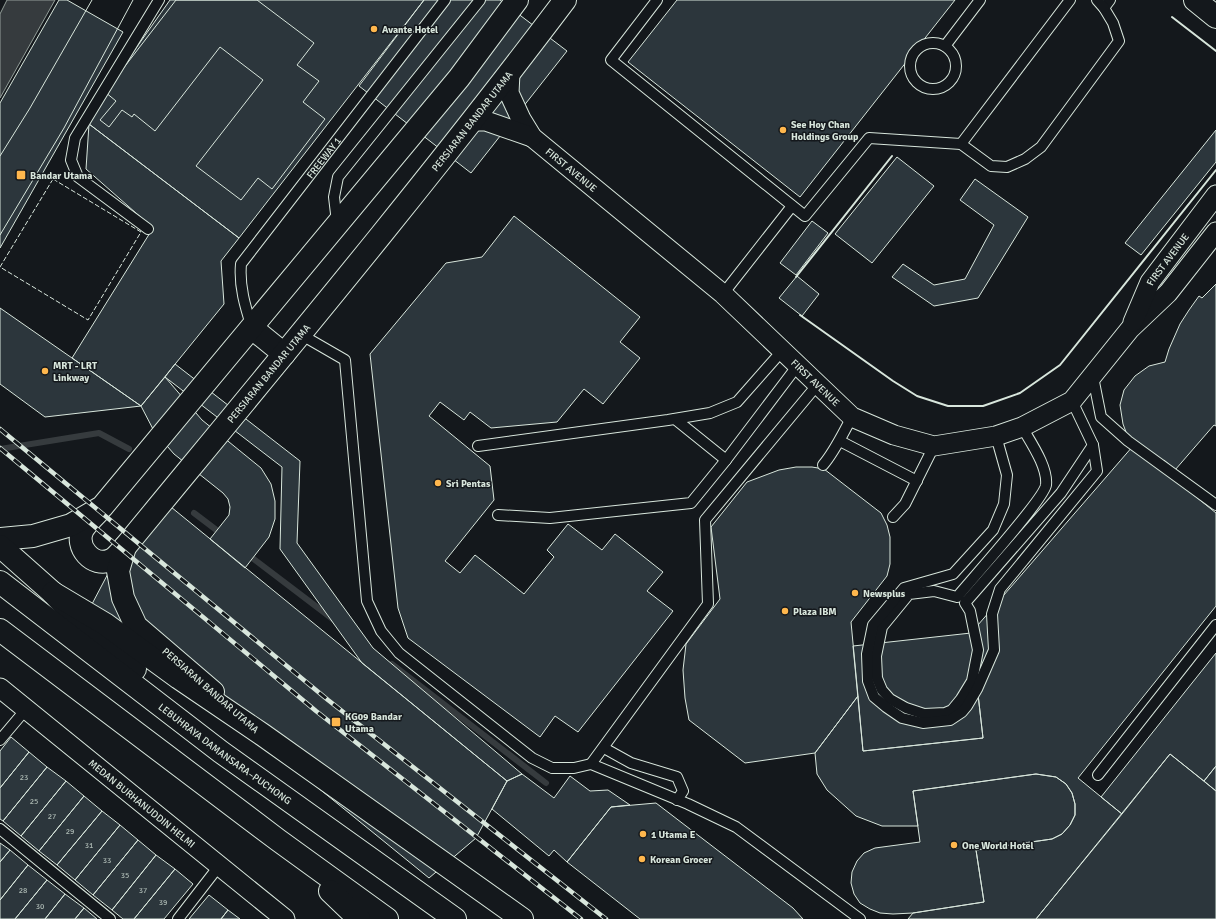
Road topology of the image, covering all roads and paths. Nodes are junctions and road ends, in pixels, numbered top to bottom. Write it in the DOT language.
graph roads {
  1 [pos="159,0"];
  2 [pos="445,0"];
  3 [pos="480,0"];
  4 [pos="516,0"];
  5 [pos="565,0"];
  6 [pos="657,0"];
  7 [pos="980,0"];
  8 [pos="1070,0"];
  9 [pos="1097,0"];
  10 [pos="1195,0"];
  11 [pos="1204,0"];
  12 [pos="1107,4"];
  13 [pos="1216,10"];
  14 [pos="1216,18"];
  15 [pos="945,46"];
  16 [pos="510,73"];
  17 [pos="472,121"];
  18 [pos="532,137"];
  19 [pos="961,144"];
  20 [pos="1216,195"];
  21 [pos="792,206"];
  22 [pos="337,225"];
  23 [pos="148,229"];
  24 [pos="1216,232"];
  25 [pos="723,294"];
  26 [pos="249,318"];
  27 [pos="1130,329"];
  28 [pos="300,334"];
  29 [pos="782,352"];
  30 [pos="284,354"];
  31 [pos="798,365"];
  32 [pos="1093,377"];
  33 [pos="818,384"];
  34 [pos="1072,401"];
  35 [pos="852,417"];
  36 [pos="675,419"];
  37 [pos="1022,427"];
  38 [pos="996,436"];
  39 [pos="840,441"];
  40 [pos="1093,445"];
  41 [pos="478,446"];
  42 [pos="934,446"];
  43 [pos="726,460"];
  44 [pos="823,465"];
  45 [pos="917,481"];
  46 [pos="1216,505"];
  47 [pos="102,507"];
  48 [pos="498,515"];
  49 [pos="894,517"];
  50 [pos="0,538"];
  51 [pos="0,546"];
  52 [pos="125,547"];
  53 [pos="0,582"];
  54 [pos="53,594"];
  55 [pos="1216,625"];
  56 [pos="0,630"];
  57 [pos="0,688"];
  58 [pos="27,708"];
  59 [pos="190,728"];
  60 [pos="263,735"];
  61 [pos="0,740"];
  62 [pos="604,748"];
  63 [pos="592,764"];
  64 [pos="1098,775"];
  65 [pos="677,800"];
  66 [pos="0,829"];
  67 [pos="278,840"];
  68 [pos="219,866"];
  69 [pos="110,919"];
  70 [pos="178,919"];
  71 [pos="285,919"];
  72 [pos="358,919"];
  73 [pos="388,919"];
  74 [pos="455,919"];
  75 [pos="522,919"];
  76 [pos="860,919"];
  1 -- 23 [label="lane"];
  2 -- 26 [label="lane, FREEWAY 1"];
  3 -- 22 [label="lane"];
  4 -- 22 [label="main road"];
  5 -- 16 [label="main road, PERSIARAN BANDAR UTAMA"];
  6 -- 21 [label="lane"];
  7 -- 15 [label="lane"];
  8 -- 19 [label="lane"];
  9 -- 12 [label="lane"];
  10 -- 14 [label="main road"];
  11 -- 13 [label="lane"];
  12 -- 19 [label="lane"];
  15 -- 15 [label="lane"];
  16 -- 17 [label="main road, PERSIARAN BANDAR UTAMA"];
  16 -- 18 [label="street, FIRST AVENUE"];
  17 -- 18 [label="street, FIRST AVENUE"];
  17 -- 28 [label="main road, PERSIARAN BANDAR UTAMA"];
  18 -- 25 [label="street, FIRST AVENUE"];
  19 -- 21 [label="lane"];
  20 -- 27 [label="street, FIRST AVENUE"];
  21 -- 25 [label="lane"];
  22 -- 26 [label="main road"];
  24 -- 27 [label="street, FIRST AVENUE"];
  25 -- 29 [label="street, FIRST AVENUE"];
  26 -- 30 [label="main road"];
  26 -- 47 [label="main road"];
  27 -- 32 [label="street, FIRST AVENUE"];
  28 -- 30 [label="main road, PERSIARAN BANDAR UTAMA"];
  28 -- 63 [label="lane"];
  29 -- 31 [label="street, FIRST AVENUE"];
  29 -- 36 [label="lane"];
  30 -- 52 [label="main road, PERSIARAN BANDAR UTAMA"];
  31 -- 33 [label="street, FIRST AVENUE"];
  31 -- 43 [label="lane"];
  32 -- 34 [label="street, FIRST AVENUE"];
  32 -- 46 [label="lane"];
  33 -- 35 [label="street, FIRST AVENUE"];
  33 -- 62 [label="lane"];
  34 -- 37 [label="street, FIRST AVENUE"];
  34 -- 40 [label="lane"];
  35 -- 39 [label="lane"];
  35 -- 42 [label="street, FIRST AVENUE"];
  36 -- 41 [label="lane"];
  36 -- 43 [label="lane"];
  37 -- 38 [label="street, FIRST AVENUE"];
  37 -- 40 [label="lane"];
  38 -- 40 [label="lane"];
  38 -- 42 [label="street, FIRST AVENUE"];
  39 -- 44 [label="lane"];
  39 -- 45 [label="lane"];
  42 -- 45 [label="lane"];
  43 -- 48 [label="lane"];
  45 -- 49 [label="lane"];
  47 -- 50 [label="main road"];
  47 -- 52 [label="main road"];
  51 -- 54 [label="main road"];
  52 -- 60 [label="main road, PERSIARAN BANDAR UTAMA"];
  53 -- 59 [label="main road, LEBUHRAYA DAMANSARA–PUCHONG"];
  54 -- 59 [label="main road"];
  54 -- 60 [label="main road"];
  55 -- 64 [label="lane"];
  56 -- 67 [label="main road"];
  57 -- 58 [label="street, MEDAN BURHANUDDIN HELMI"];
  58 -- 61 [label="lane"];
  58 -- 68 [label="street, MEDAN BURHANUDDIN HELMI"];
  59 -- 74 [label="main road, LEBUHRAYA DAMANSARA–PUCHONG"];
  60 -- 75 [label="main road"];
  62 -- 63 [label="lane"];
  62 -- 65 [label="lane"];
  63 -- 65 [label="lane"];
  65 -- 76 [label="lane"];
  66 -- 69 [label="lane"];
  67 -- 72 [label="main road"];
  67 -- 73 [label="main road"];
  68 -- 70 [label="lane"];
  68 -- 71 [label="street, MEDAN BURHANUDDIN HELMI"];
}
